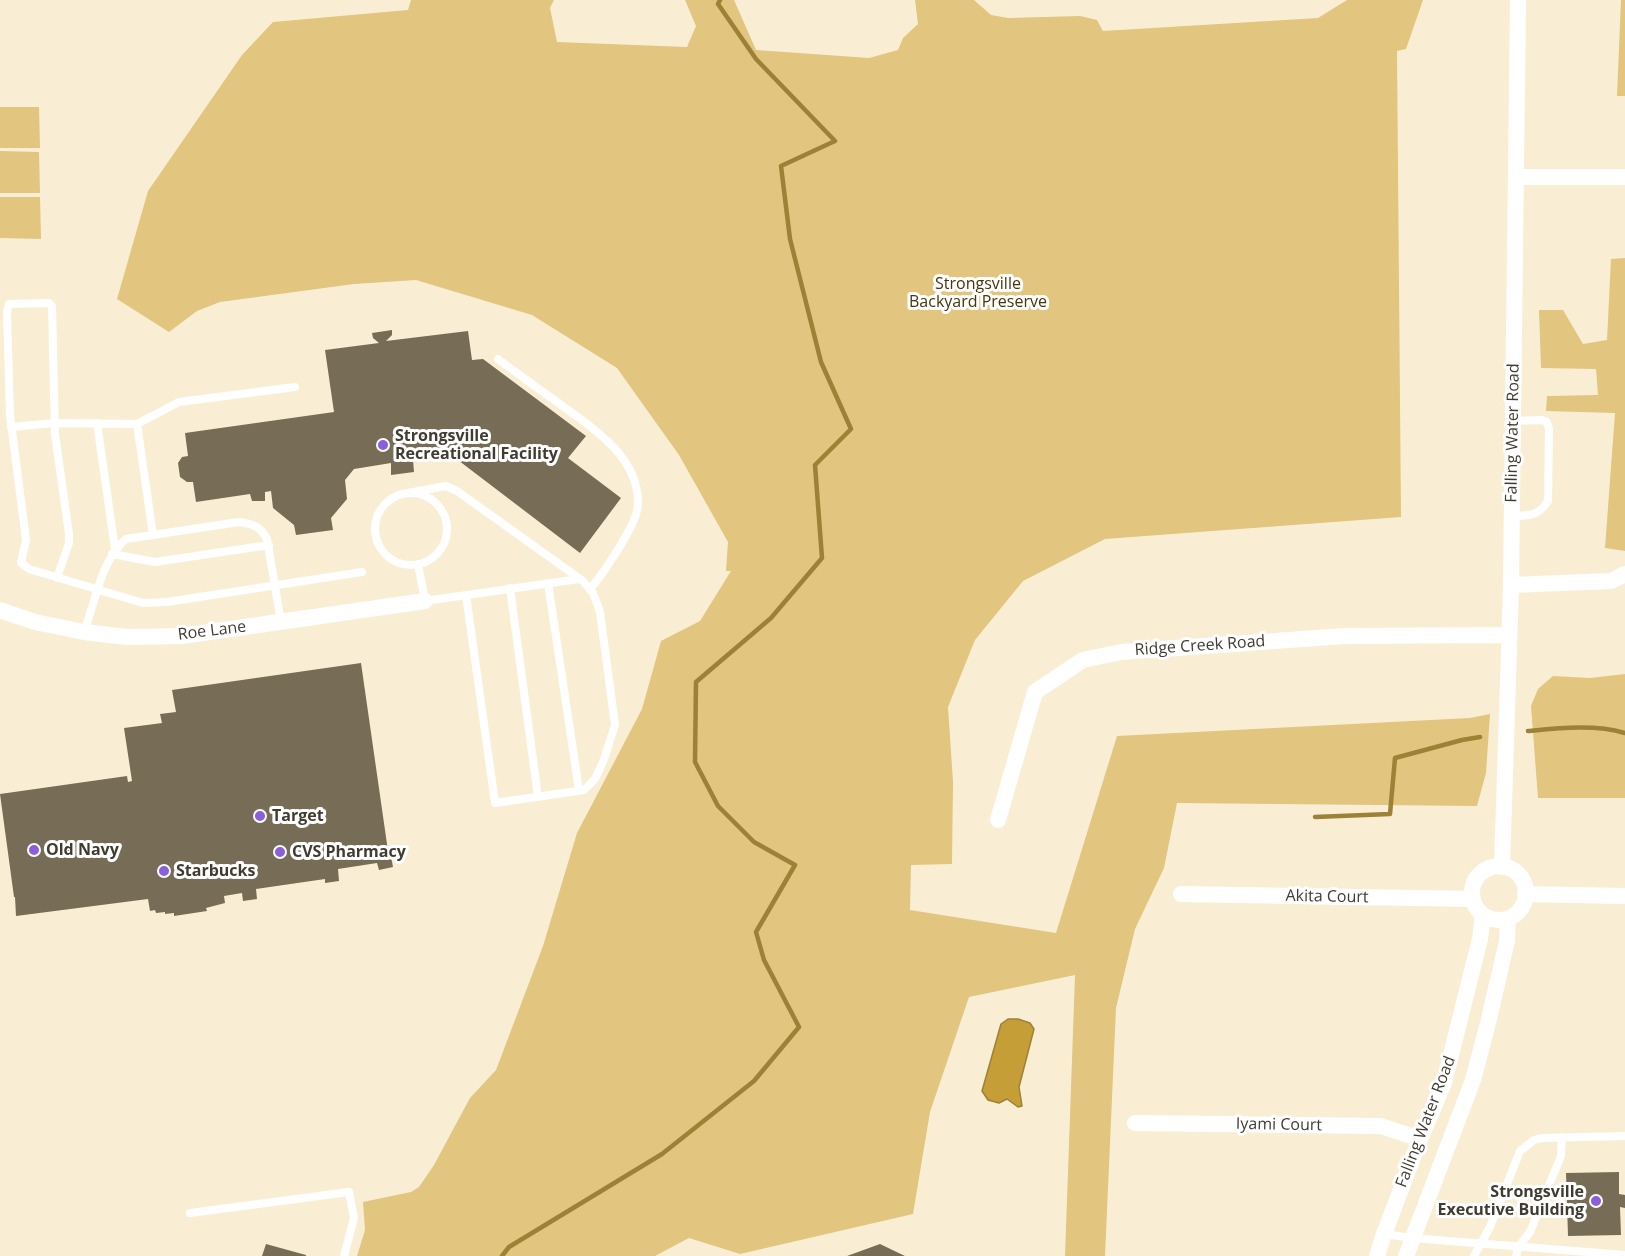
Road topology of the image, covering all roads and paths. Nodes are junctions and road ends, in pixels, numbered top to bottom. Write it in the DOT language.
graph roads {
  1 [pos="1518,0"];
  2 [pos="1516,177"];
  3 [pos="1625,177"];
  4 [pos="498,358"];
  5 [pos="295,387"];
  6 [pos="1513,421"];
  7 [pos="55,423"];
  8 [pos="97,423"];
  9 [pos="137,424"];
  10 [pos="11,427"];
  11 [pos="408,493"];
  12 [pos="1512,516"];
  13 [pos="153,535"];
  14 [pos="268,545"];
  15 [pos="114,551"];
  16 [pos="418,564"];
  17 [pos="362,573"];
  18 [pos="1625,574"];
  19 [pos="57,578"];
  20 [pos="579,579"];
  21 [pos="548,583"];
  22 [pos="275,585"];
  23 [pos="1511,585"];
  24 [pos="510,588"];
  25 [pos="590,589"];
  26 [pos="98,591"];
  27 [pos="466,595"];
  28 [pos="424,601"];
  29 [pos="0,610"];
  30 [pos="281,622"];
  31 [pos="84,632"];
  32 [pos="1509,635"];
  33 [pos="579,790"];
  34 [pos="538,797"];
  35 [pos="998,820"];
  36 [pos="1502,867"];
  37 [pos="1181,894"];
  38 [pos="1526,894"];
  39 [pos="1625,896"];
  40 [pos="1473,899"];
  41 [pos="1483,915"];
  42 [pos="1508,919"];
  43 [pos="1135,1123"];
  44 [pos="1625,1136"];
  45 [pos="1562,1137"];
  46 [pos="1420,1139"];
  47 [pos="190,1213"];
  48 [pos="1384,1234"];
  49 [pos="1412,1238"];
  50 [pos="1480,1243"];
  51 [pos="1519,1246"];
  52 [pos="1625,1255"];
  53 [pos="344,1256"];
  54 [pos="1377,1256"];
  55 [pos="1406,1256"];
  56 [pos="1474,1256"];
  57 [pos="1516,1256"];
  1 -- 2 [label="street, Falling Water Road"];
  2 -- 3 [label="street"];
  2 -- 6 [label="street, Falling Water Road"];
  4 -- 25 [label="lane"];
  5 -- 9 [label="lane"];
  6 -- 12 [label="street, Falling Water Road"];
  6 -- 12 [label="lane"];
  7 -- 8 [label="lane"];
  7 -- 10 [label="lane"];
  7 -- 10 [label="lane"];
  7 -- 19 [label="lane"];
  8 -- 9 [label="lane"];
  8 -- 15 [label="lane"];
  9 -- 13 [label="lane"];
  10 -- 19 [label="lane"];
  11 -- 16 [label="lane"];
  11 -- 16 [label="lane"];
  11 -- 20 [label="lane"];
  12 -- 23 [label="street, Falling Water Road"];
  13 -- 14 [label="lane"];
  13 -- 15 [label="lane"];
  14 -- 15 [label="lane"];
  14 -- 22 [label="lane"];
  15 -- 26 [label="lane"];
  16 -- 28 [label="lane"];
  17 -- 22 [label="lane"];
  18 -- 23 [label="street"];
  19 -- 26 [label="lane"];
  20 -- 21 [label="lane"];
  20 -- 25 [label="lane"];
  21 -- 24 [label="lane"];
  21 -- 33 [label="lane"];
  22 -- 26 [label="lane"];
  22 -- 30 [label="lane"];
  23 -- 32 [label="street, Falling Water Road"];
  24 -- 27 [label="lane"];
  24 -- 34 [label="lane"];
  25 -- 33 [label="lane"];
  26 -- 31 [label="lane"];
  27 -- 28 [label="lane"];
  27 -- 34 [label="lane"];
  28 -- 30 [label="street, Roe Lane"];
  29 -- 31 [label="street, Roe Lane"];
  30 -- 31 [label="street, Roe Lane"];
  32 -- 35 [label="street, Ridge Creek Road"];
  32 -- 36 [label="street, Falling Water Road"];
  33 -- 34 [label="lane"];
  36 -- 38 [label="street"];
  36 -- 40 [label="street"];
  37 -- 40 [label="street, Akita Court"];
  38 -- 39 [label="street"];
  38 -- 42 [label="street"];
  40 -- 41 [label="street"];
  41 -- 42 [label="street"];
  41 -- 46 [label="street, Falling Water Road"];
  42 -- 49 [label="street, Falling Water Road"];
  43 -- 46 [label="street, Iyami Court"];
  44 -- 45 [label="lane"];
  45 -- 50 [label="lane"];
  45 -- 51 [label="lane"];
  46 -- 48 [label="street, Falling Water Road"];
  47 -- 53 [label="lane"];
  48 -- 49 [label="lane"];
  48 -- 54 [label="street, Falling Water Road"];
  49 -- 50 [label="lane"];
  49 -- 55 [label="street, Falling Water Road"];
  50 -- 51 [label="lane"];
  50 -- 56 [label="lane"];
  51 -- 52 [label="lane"];
  51 -- 57 [label="lane"];
}
